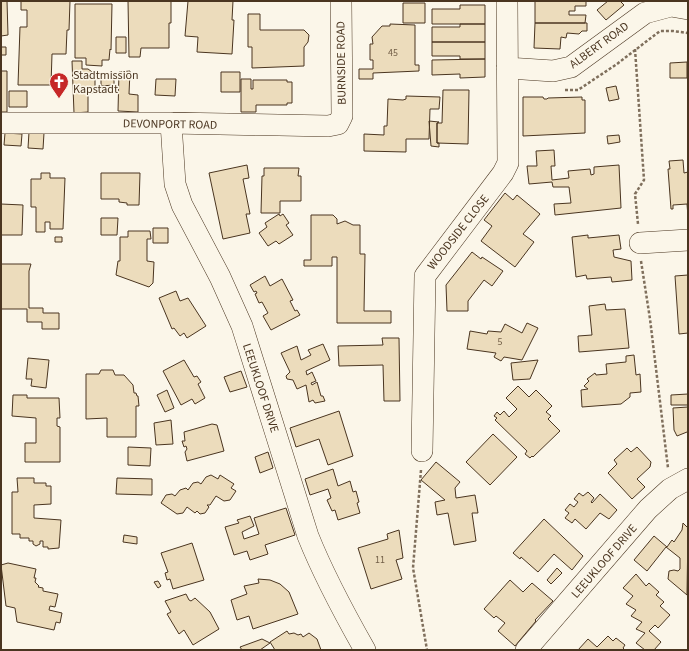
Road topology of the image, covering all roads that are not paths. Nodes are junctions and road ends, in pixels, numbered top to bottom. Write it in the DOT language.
graph roads {
  1 [pos="340,1"];
  2 [pos="507,1"];
  3 [pos="688,9"];
  4 [pos="507,68"];
  5 [pos="1,123"];
  6 [pos="171,123"];
  7 [pos="338,124"];
  8 [pos="688,240"];
  9 [pos="640,243"];
  10 [pos="422,451"];
  11 [pos="688,479"];
  12 [pos="365,650"];
  13 [pos="526,650"];
  1 -- 7 [label="street, BURNSIDE ROAD"];
  2 -- 4 [label="street, WOODSIDE CLOSE"];
  3 -- 4 [label="street, ALBERT ROAD"];
  4 -- 10 [label="street, WOODSIDE CLOSE"];
  5 -- 6 [label="street, DEVONPORT ROAD"];
  6 -- 7 [label="street, DEVONPORT ROAD"];
  6 -- 12 [label="street, LEEUKLOOF DRIVE"];
  8 -- 9 [label="street"];
  11 -- 13 [label="street, LEEUKLOOF DRIVE"];
}
